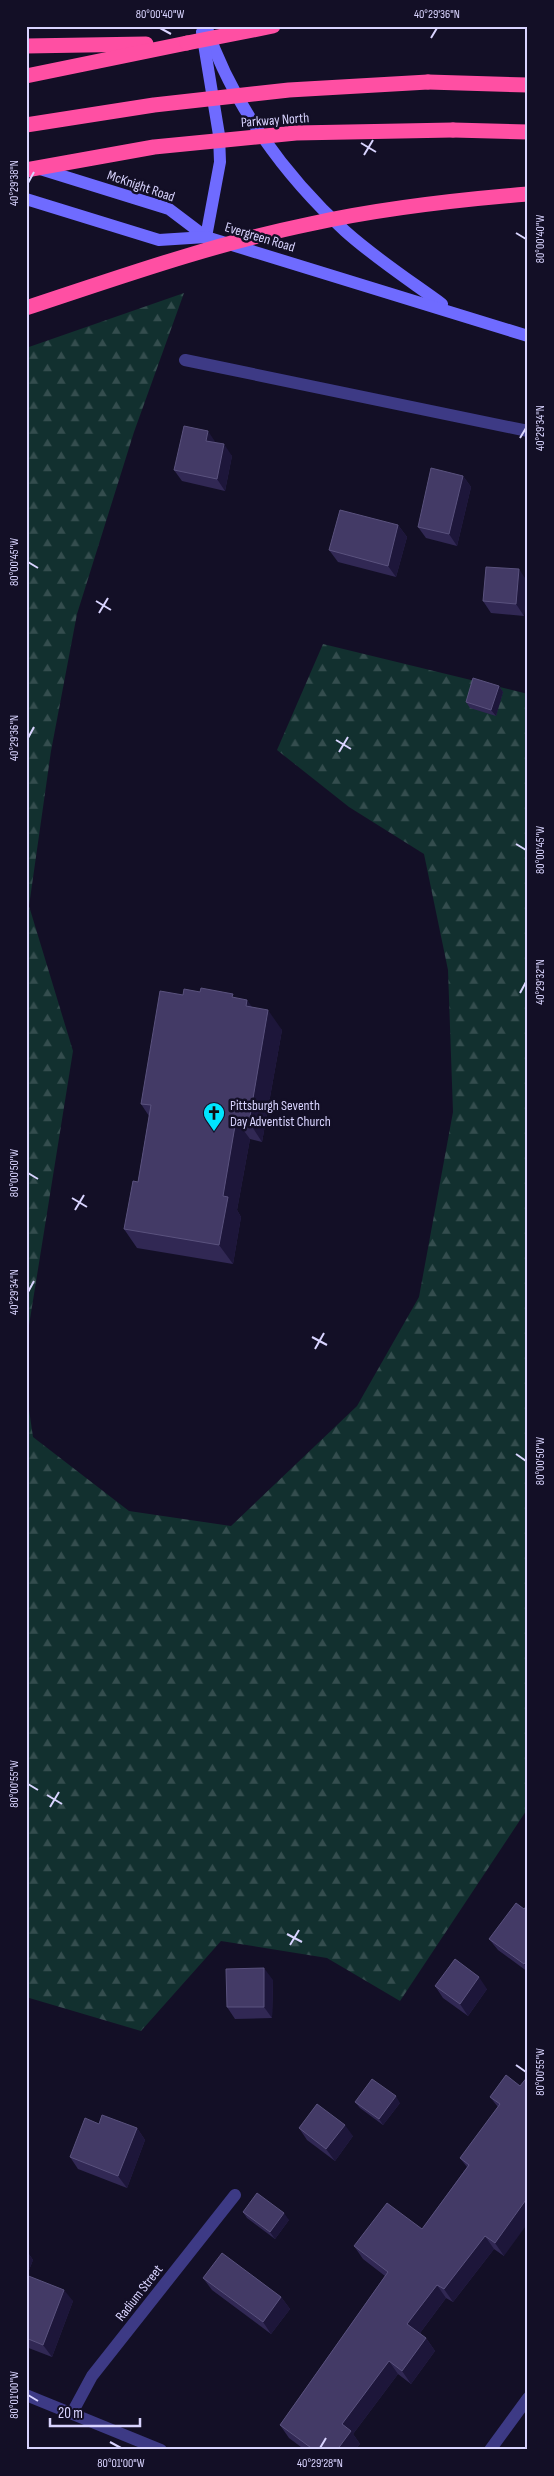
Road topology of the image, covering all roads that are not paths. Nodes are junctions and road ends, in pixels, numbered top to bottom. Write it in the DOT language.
graph roads {
  1 [pos="201,26"];
  2 [pos="206,26"];
  3 [pos="273,26"];
  4 [pos="187,43"];
  5 [pos="26,46"];
  6 [pos="26,76"];
  7 [pos="528,85"];
  8 [pos="26,125"];
  9 [pos="528,132"];
  10 [pos="26,165"];
  11 [pos="26,170"];
  12 [pos="528,194"];
  13 [pos="26,199"];
  14 [pos="206,237"];
  15 [pos="26,308"];
  16 [pos="453,311"];
  17 [pos="528,336"];
  18 [pos="185,360"];
  19 [pos="528,430"];
  20 [pos="235,2195"];
  21 [pos="26,2395"];
  22 [pos="528,2398"];
  23 [pos="72,2413"];
  24 [pos="161,2450"];
  25 [pos="490,2450"];
  1 -- 14 [label="main road, Evergreen Road"];
  2 -- 16 [label="main road, Evergreen Road"];
  3 -- 4 [label="highway, bridge"];
  4 -- 5 [label="highway"];
  4 -- 6 [label="highway"];
  7 -- 8 [label="highway, bridge"];
  9 -- 11 [label="highway, Parkway North, bridge"];
  10 -- 14 [label="main road, McKnight Road"];
  12 -- 15 [label="highway, bridge"];
  13 -- 14 [label="main road"];
  14 -- 16 [label="main road, Evergreen Road"];
  16 -- 17 [label="main road, Evergreen Road"];
  18 -- 19 [label="street"];
  20 -- 23 [label="street, Radium Street"];
  21 -- 23 [label="street"];
  22 -- 25 [label="street"];
  23 -- 24 [label="street"];
}
